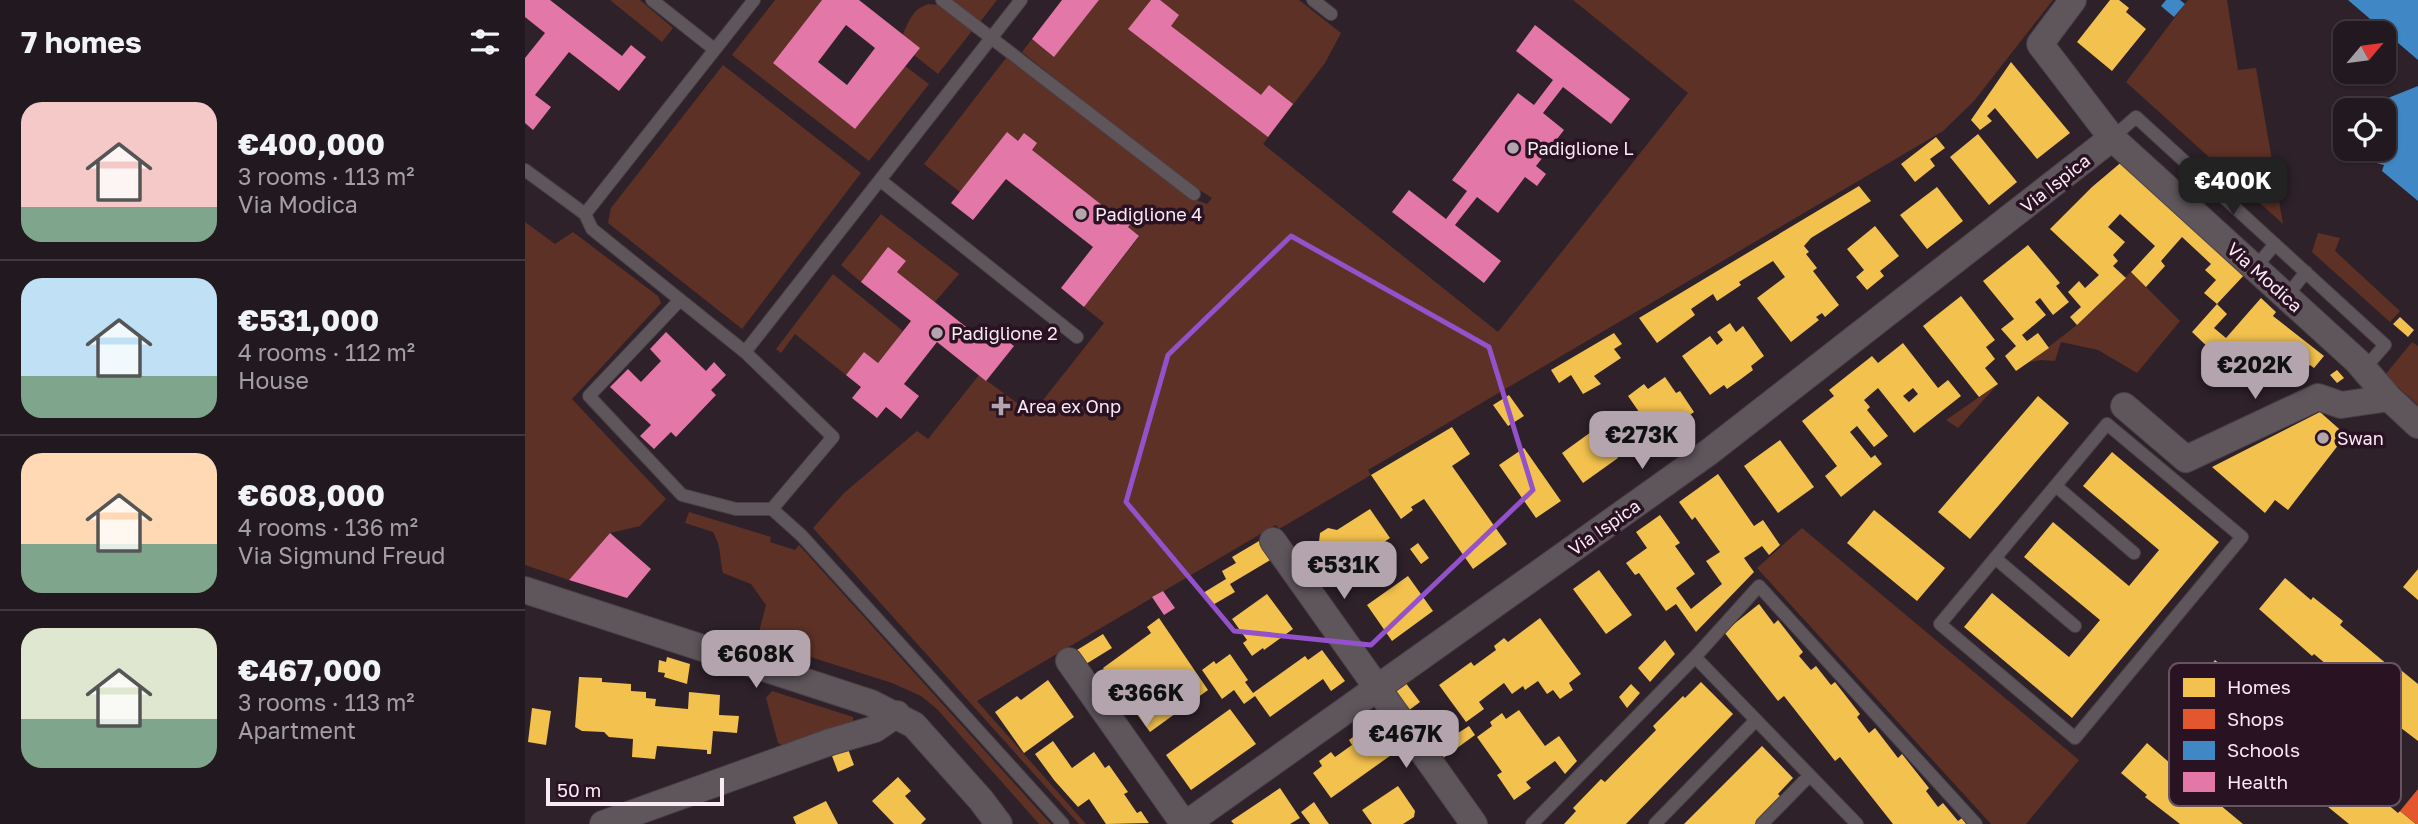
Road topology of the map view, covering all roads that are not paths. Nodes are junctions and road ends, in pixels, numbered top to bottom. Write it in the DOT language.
graph roads {
  1 [pos="652,0"];
  2 [pos="754,0"];
  3 [pos="942,0"];
  4 [pos="1021,0"];
  5 [pos="1313,0"];
  6 [pos="2073,0"];
  7 [pos="1331,14"];
  8 [pos="991,38"];
  9 [pos="714,50"];
  10 [pos="2112,138"];
  11 [pos="525,170"];
  12 [pos="880,180"];
  13 [pos="1194,194"];
  14 [pos="585,214"];
  15 [pos="2275,244"];
  16 [pos="2255,268"];
  17 [pos="2306,272"];
  18 [pos="2286,297"];
  19 [pos="680,300"];
  20 [pos="1077,337"];
  21 [pos="745,352"];
  22 [pos="2364,369"];
  23 [pos="2389,398"];
  24 [pos="2124,407"];
  25 [pos="2418,425"];
  26 [pos="2179,468"];
  27 [pos="2056,486"];
  28 [pos="772,509"];
  29 [pos="1273,541"];
  30 [pos="2134,553"];
  31 [pos="1995,558"];
  32 [pos="525,590"];
  33 [pos="2075,626"];
  34 [pos="1695,657"];
  35 [pos="1069,661"];
  36 [pos="1377,688"];
  37 [pos="897,714"];
  38 [pos="1756,720"];
  39 [pos="1809,776"];
  40 [pos="981,800"];
  41 [pos="603,824"];
  42 [pos="999,824"];
  43 [pos="1007,824"];
  44 [pos="1063,824"];
  45 [pos="1185,824"];
  46 [pos="1474,824"];
  47 [pos="1531,824"];
  48 [pos="1655,824"];
  49 [pos="1762,824"];
  50 [pos="1857,824"];
  51 [pos="1976,824"];
  1 -- 9 [label="lane"];
  2 -- 9 [label="lane"];
  3 -- 8 [label="lane"];
  4 -- 8 [label="lane"];
  5 -- 7 [label="lane"];
  6 -- 10 [label="street, Via Modica"];
  8 -- 12 [label="lane"];
  8 -- 13 [label="lane"];
  9 -- 14 [label="lane"];
  10 -- 15 [label="lane"];
  10 -- 16 [label="street, Via Modica"];
  10 -- 36 [label="street, Via Ispica"];
  11 -- 14 [label="lane"];
  12 -- 20 [label="lane"];
  12 -- 21 [label="lane"];
  14 -- 19 [label="lane"];
  15 -- 16 [label="lane"];
  15 -- 17 [label="lane"];
  16 -- 18 [label="street, Via Modica"];
  17 -- 18 [label="lane"];
  17 -- 22 [label="lane"];
  18 -- 22 [label="street, Via Modica"];
  19 -- 21 [label="lane"];
  19 -- 28 [label="lane"];
  21 -- 28 [label="lane"];
  22 -- 23 [label="street, Via Modica"];
  23 -- 25 [label="street, Via Modica"];
  23 -- 26 [label="street"];
  24 -- 26 [label="street"];
  26 -- 27 [label="lane"];
  26 -- 31 [label="lane"];
  27 -- 30 [label="lane"];
  27 -- 31 [label="lane"];
  28 -- 44 [label="lane"];
  29 -- 36 [label="street"];
  31 -- 33 [label="lane"];
  32 -- 37 [label="street"];
  34 -- 38 [label="lane"];
  34 -- 47 [label="lane"];
  34 -- 51 [label="lane"];
  35 -- 45 [label="street"];
  36 -- 45 [label="street, Via Ispica"];
  36 -- 46 [label="street"];
  37 -- 40 [label="street"];
  37 -- 41 [label="street"];
  38 -- 39 [label="lane"];
  38 -- 48 [label="lane"];
  39 -- 49 [label="lane"];
  39 -- 50 [label="lane"];
  40 -- 42 [label="street"];
  40 -- 43 [label="street"];
}
